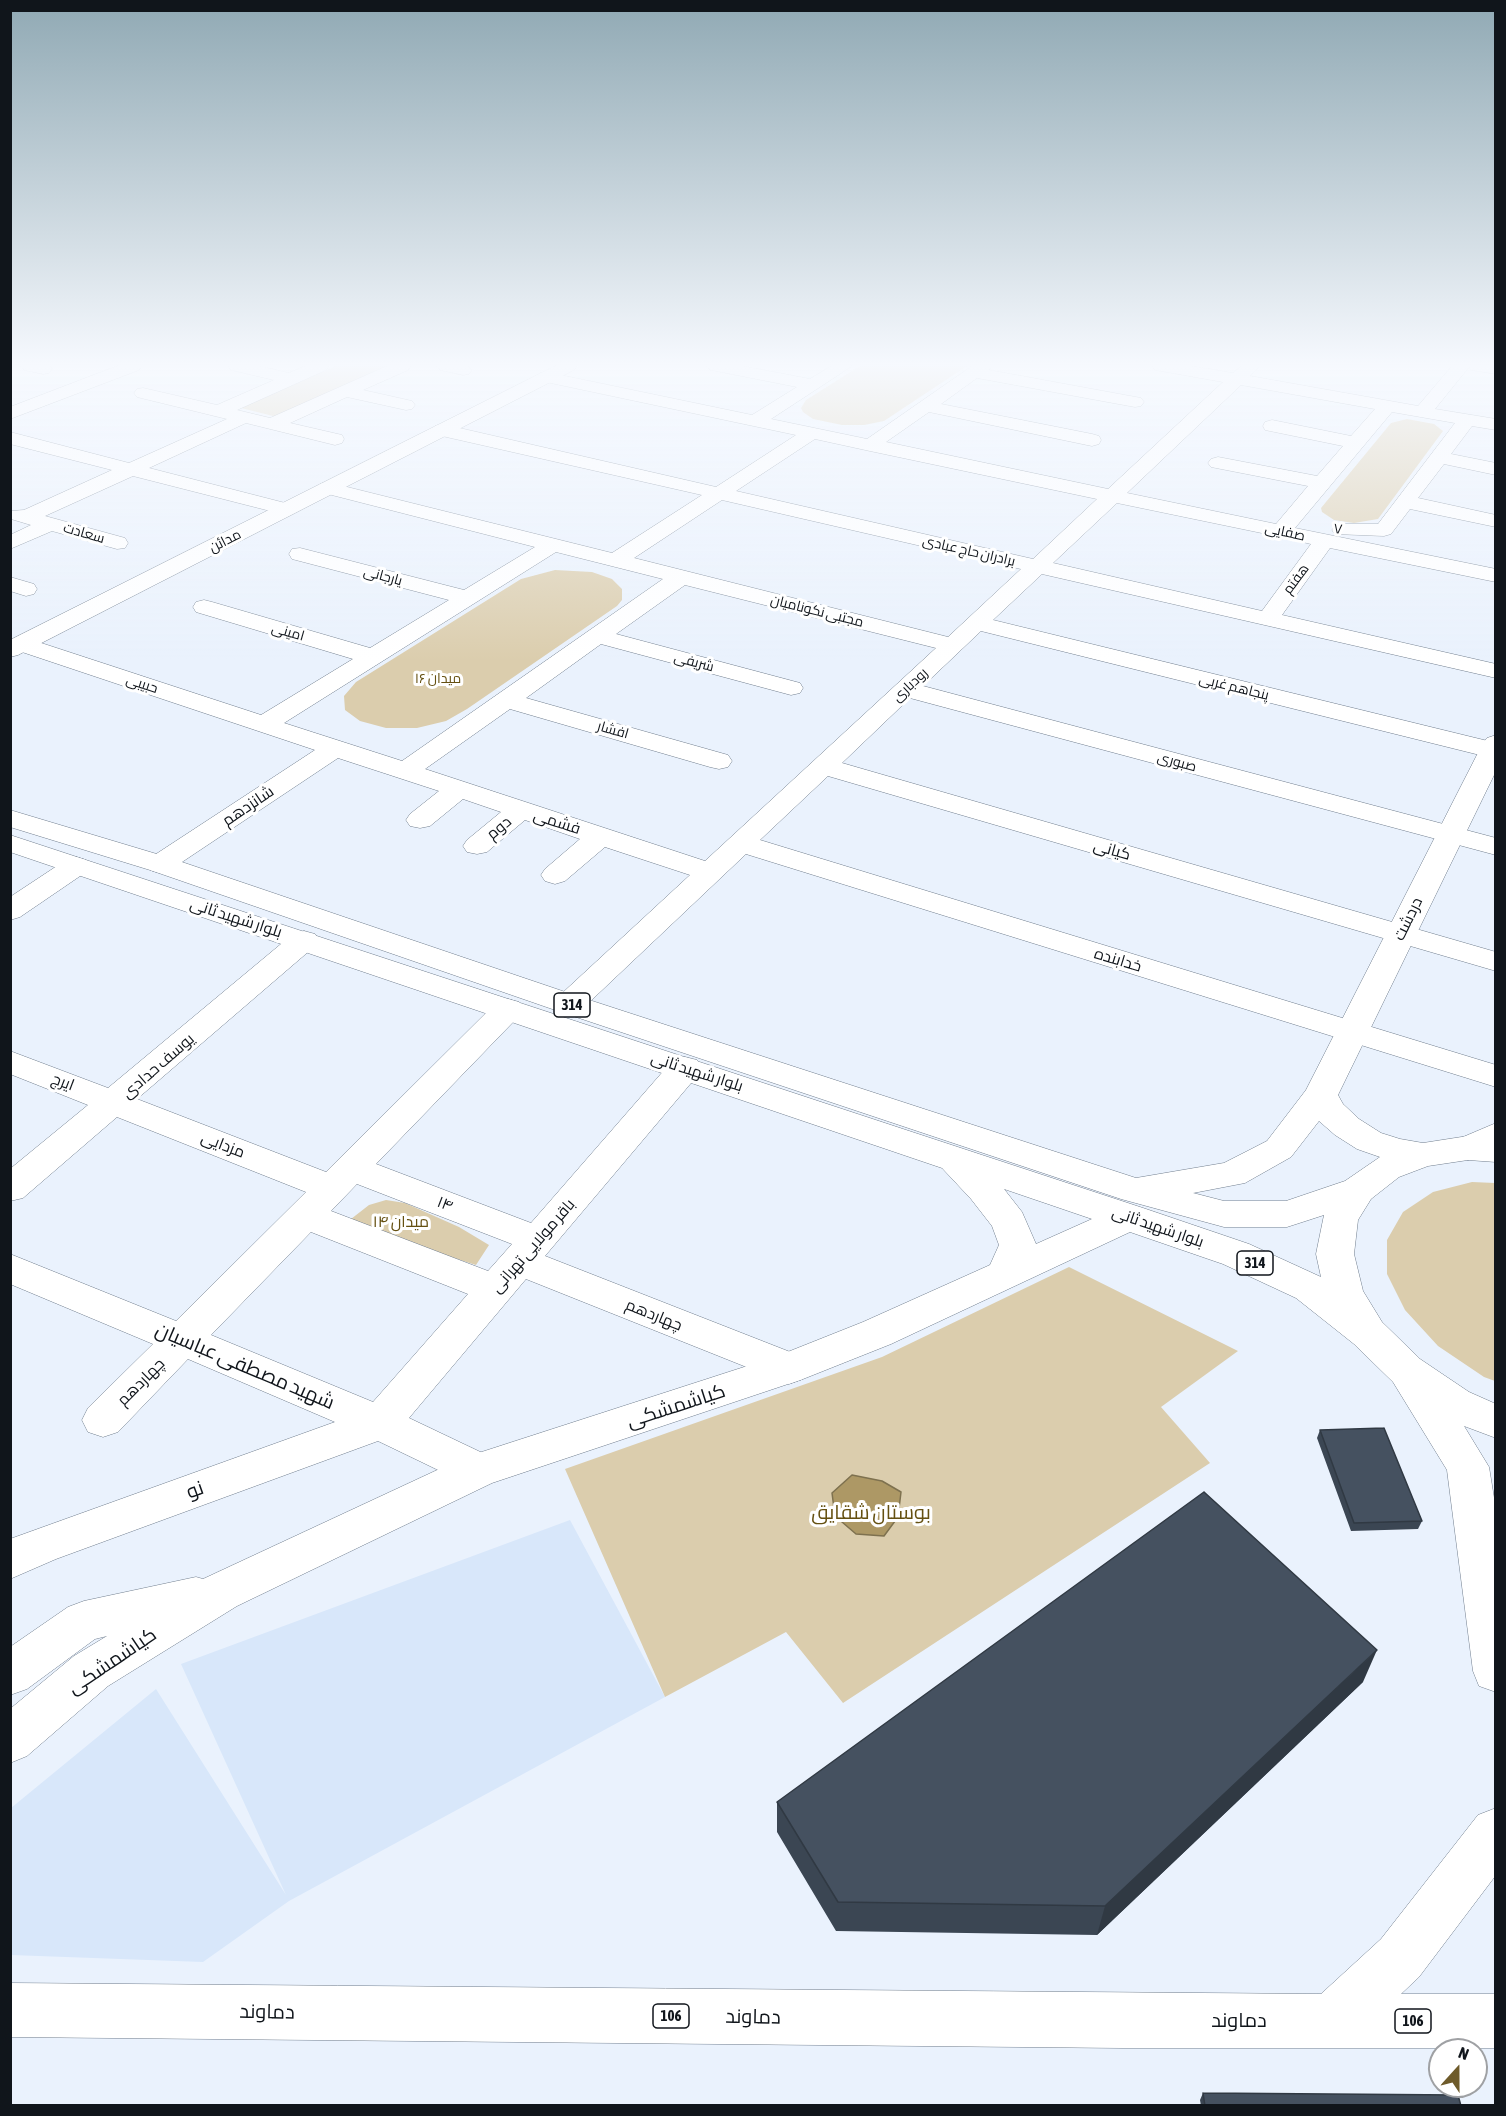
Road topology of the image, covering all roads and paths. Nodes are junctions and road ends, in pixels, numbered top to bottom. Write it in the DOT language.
graph roads {
  1 [pos="114,465"];
  2 [pos="140,465"];
  3 [pos="374,465"];
  4 [pos="592,465"];
  5 [pos="764,465"];
  6 [pos="964,465"];
  7 [pos="1146,465"];
  8 [pos="1227,465"];
  9 [pos="1338,465"];
  10 [pos="1433,465"];
  11 [pos="1476,465"];
  12 [pos="131,469"];
  13 [pos="1496,469"];
  14 [pos="1322,483"];
  15 [pos="327,489"];
  16 [pos="719,494"];
  17 [pos="1112,496"];
  18 [pos="1406,502"];
  19 [pos="286,510"];
  20 [pos="1296,513"];
  21 [pos="18,515"];
  22 [pos="1496,521"];
  23 [pos="50,524"];
  24 [pos="1384,530"];
  25 [pos="1281,531"];
  26 [pos="1325,540"];
  27 [pos="10,543"];
  28 [pos="117,543"];
  29 [pos="553,545"];
  30 [pos="1371,550"];
  31 [pos="300,554"];
  32 [pos="615,561"];
  33 [pos="1037,566"];
  34 [pos="1496,576"];
  35 [pos="681,578"];
  36 [pos="467,598"];
  37 [pos="204,607"];
  38 [pos="1267,619"];
  39 [pos="976,623"];
  40 [pos="598,636"];
  41 [pos="952,645"];
  42 [pos="16,647"];
  43 [pos="373,657"];
  44 [pos="1496,671"];
  45 [pos="791,688"];
  46 [pos="905,689"];
  47 [pos="507,700"];
  48 [pos="263,724"];
  49 [pos="335,748"];
  50 [pos="1494,748"];
  51 [pos="718,761"];
  52 [pos="824,766"];
  53 [pos="404,772"];
  54 [pos="459,789"];
  55 [pos="521,810"];
  56 [pos="10,818"];
  57 [pos="420,820"];
  58 [pos="1450,835"];
  59 [pos="600,836"];
  60 [pos="10,843"];
  61 [pos="740,843"];
  62 [pos="477,846"];
  63 [pos="1496,847"];
  64 [pos="160,864"];
  65 [pos="76,866"];
  66 [pos="709,872"];
  67 [pos="555,875"];
  68 [pos="10,911"];
  69 [pos="261,913"];
  70 [pos="1401,934"];
  71 [pos="304,940"];
  72 [pos="1496,962"];
  73 [pos="569,1004"];
  74 [pos="508,1009"];
  75 [pos="1352,1032"];
  76 [pos="10,1062"];
  77 [pos="685,1068"];
  78 [pos="1496,1076"];
  79 [pos="1321,1095"];
  80 [pos="115,1103"];
  81 [pos="1486,1145"];
  82 [pos="1423,1155"];
  83 [pos="952,1157"];
  84 [pos="342,1178"];
  85 [pos="10,1189"];
  86 [pos="1358,1190"];
  87 [pos="1132,1203"];
  88 [pos="305,1215"];
  89 [pos="517,1263"];
  90 [pos="10,1268"];
  91 [pos="1004,1275"];
  92 [pos="1368,1333"];
  93 [pos="183,1340"];
  94 [pos="789,1368"];
  95 [pos="1406,1371"];
  96 [pos="103,1420"];
  97 [pos="380,1422"];
  98 [pos="1496,1422"];
  99 [pos="478,1470"];
  100 [pos="20,1546"];
  101 [pos="221,1592"];
  102 [pos="1496,1671"];
  103 [pos="10,1674"];
  104 [pos="10,1740"];
  105 [pos="1496,1833"];
  106 [pos="10,2010"];
  107 [pos="1496,2020"];
  108 [pos="1331,2021"];
  1 -- 12 [label="street"];
  2 -- 12 [label="street"];
  3 -- 15 [label="street, مدائن"];
  4 -- 16 [label="street, برادران حاج عبادی"];
  5 -- 16 [label="street"];
  6 -- 17 [label="street, صفایی"];
  7 -- 17 [label="street, رودباری"];
  8 -- 14 [label="street"];
  9 -- 14 [label="street"];
  10 -- 18 [label="street"];
  11 -- 13 [label="street"];
  12 -- 19 [label="street"];
  12 -- 21 [label="street"];
  14 -- 20 [label="street"];
  15 -- 19 [label="street, مدائن"];
  15 -- 29 [label="street"];
  16 -- 32 [label="street"];
  16 -- 33 [label="street, برادران حاج عبادی"];
  17 -- 25 [label="street, صفایی"];
  17 -- 33 [label="street, رودباری"];
  18 -- 22 [label="street"];
  18 -- 24 [label="street"];
  19 -- 42 [label="street, مدائن"];
  20 -- 24 [label="street, ۷"];
  20 -- 25 [label="street"];
  21 -- 23 [label="street, سعادت"];
  23 -- 27 [label="street"];
  23 -- 28 [label="street, سعادت"];
  24 -- 30 [label="street"];
  25 -- 26 [label="street, صفایی"];
  26 -- 30 [label="street, صفایی"];
  26 -- 38 [label="street, هفتم"];
  29 -- 32 [label="street"];
  29 -- 36 [label="street"];
  30 -- 34 [label="street, صفایی"];
  31 -- 36 [label="street, یارجانی"];
  32 -- 35 [label="street"];
  33 -- 38 [label="street, برادران حاج عبادی"];
  33 -- 39 [label="street, رودباری"];
  35 -- 40 [label="street"];
  35 -- 41 [label="street, مجتبی نکونامیان"];
  36 -- 43 [label="street"];
  37 -- 43 [label="street, امینی"];
  38 -- 44 [label="street, برادران حاج عبادی"];
  39 -- 41 [label="street, رودباری"];
  39 -- 50 [label="street, پنجاهم غربی"];
  40 -- 45 [label="street, شریفی"];
  40 -- 47 [label="street"];
  41 -- 46 [label="street, رودباری"];
  42 -- 48 [label="street, حبیبی"];
  43 -- 48 [label="street"];
  46 -- 52 [label="street, رودباری"];
  46 -- 58 [label="street, صبوری"];
  47 -- 51 [label="street, افشار"];
  47 -- 53 [label="street"];
  48 -- 49 [label="street"];
  49 -- 53 [label="street"];
  49 -- 64 [label="street, شانزدهم"];
  50 -- 58 [label="street, دردشت"];
  52 -- 61 [label="street, رودباری"];
  52 -- 70 [label="street, کیانی"];
  53 -- 54 [label="street, فشمی"];
  54 -- 55 [label="street, فشمی"];
  54 -- 57 [label="street"];
  55 -- 59 [label="street, فشمی"];
  55 -- 62 [label="street, دوم"];
  56 -- 64 [label="street, بلوار شهید ثانی / 314"];
  58 -- 63 [label="street, صبوری"];
  58 -- 70 [label="street, دردشت"];
  59 -- 66 [label="street, فشمی"];
  59 -- 67 [label="street"];
  60 -- 65 [label="street, بلوار شهید ثانی / 314"];
  61 -- 66 [label="street, رودباری"];
  61 -- 75 [label="street, خدابنده"];
  64 -- 69 [label="street, بلوار شهید ثانی / 314"];
  65 -- 68 [label="street"];
  65 -- 69 [label="street, بلوار شهید ثانی / 314"];
  66 -- 73 [label="street, رودباری"];
  69 -- 71 [label="street, بلوار شهید ثانی / 314"];
  69 -- 73 [label="street, بلوار شهید ثانی / 314"];
  70 -- 72 [label="street, کیانی"];
  70 -- 75 [label="street, دردشت"];
  71 -- 74 [label="street, بلوار شهید ثانی / 314"];
  71 -- 80 [label="street, یوسف حدادی"];
  73 -- 87 [label="street, بلوار شهید ثانی / 314"];
  74 -- 77 [label="street, بلوار شهید ثانی / 314"];
  74 -- 84 [label="street, چهاردهم"];
  75 -- 78 [label="street, خدابنده"];
  75 -- 79 [label="street, دردشت"];
  76 -- 80 [label="street, ایرج"];
  77 -- 83 [label="street, بلوار شهید ثانی / 314"];
  77 -- 89 [label="street, باقر مولایی تهرانی"];
  79 -- 82 [label="street"];
  79 -- 87 [label="street, دردشت"];
  80 -- 84 [label="street, مزدایی"];
  80 -- 85 [label="street, یوسف حدادی"];
  81 -- 82 [label="street"];
  82 -- 86 [label="street"];
  83 -- 87 [label="street, بلوار شهید ثانی / 314"];
  83 -- 91 [label="street"];
  84 -- 88 [label="street, چهاردهم"];
  84 -- 89 [label="street, ۱۴"];
  86 -- 87 [label="street, بلوار شهید ثانی / 314"];
  86 -- 92 [label="street"];
  87 -- 91 [label="street, کیاشمشکی"];
  87 -- 92 [label="street, بلوار شهید ثانی / 314"];
  88 -- 89 [label="street, چهاردهم"];
  88 -- 93 [label="street, چهاردهم"];
  89 -- 94 [label="street, چهاردهم"];
  89 -- 97 [label="street, باقر مولایی تهرانی"];
  90 -- 93 [label="street, شهید مصطفی عباسیان"];
  91 -- 94 [label="street, کیاشمشکی"];
  92 -- 95 [label="street"];
  93 -- 96 [label="street, چهاردهم"];
  93 -- 97 [label="street, شهید مصطفی عباسیان"];
  94 -- 99 [label="street, کیاشمشکی"];
  95 -- 98 [label="street"];
  95 -- 102 [label="street"];
  97 -- 99 [label="street, شهید مصطفی عباسیان"];
  97 -- 100 [label="street, نو"];
  99 -- 101 [label="street, کیاشمشکی"];
  101 -- 103 [label="street, کیاشمشکی"];
  101 -- 104 [label="street, کیاشمشکی"];
  105 -- 108 [label="street"];
  106 -- 108 [label="street, دماوند / 106"];
  107 -- 108 [label="street, دماوند / 106"];
}
